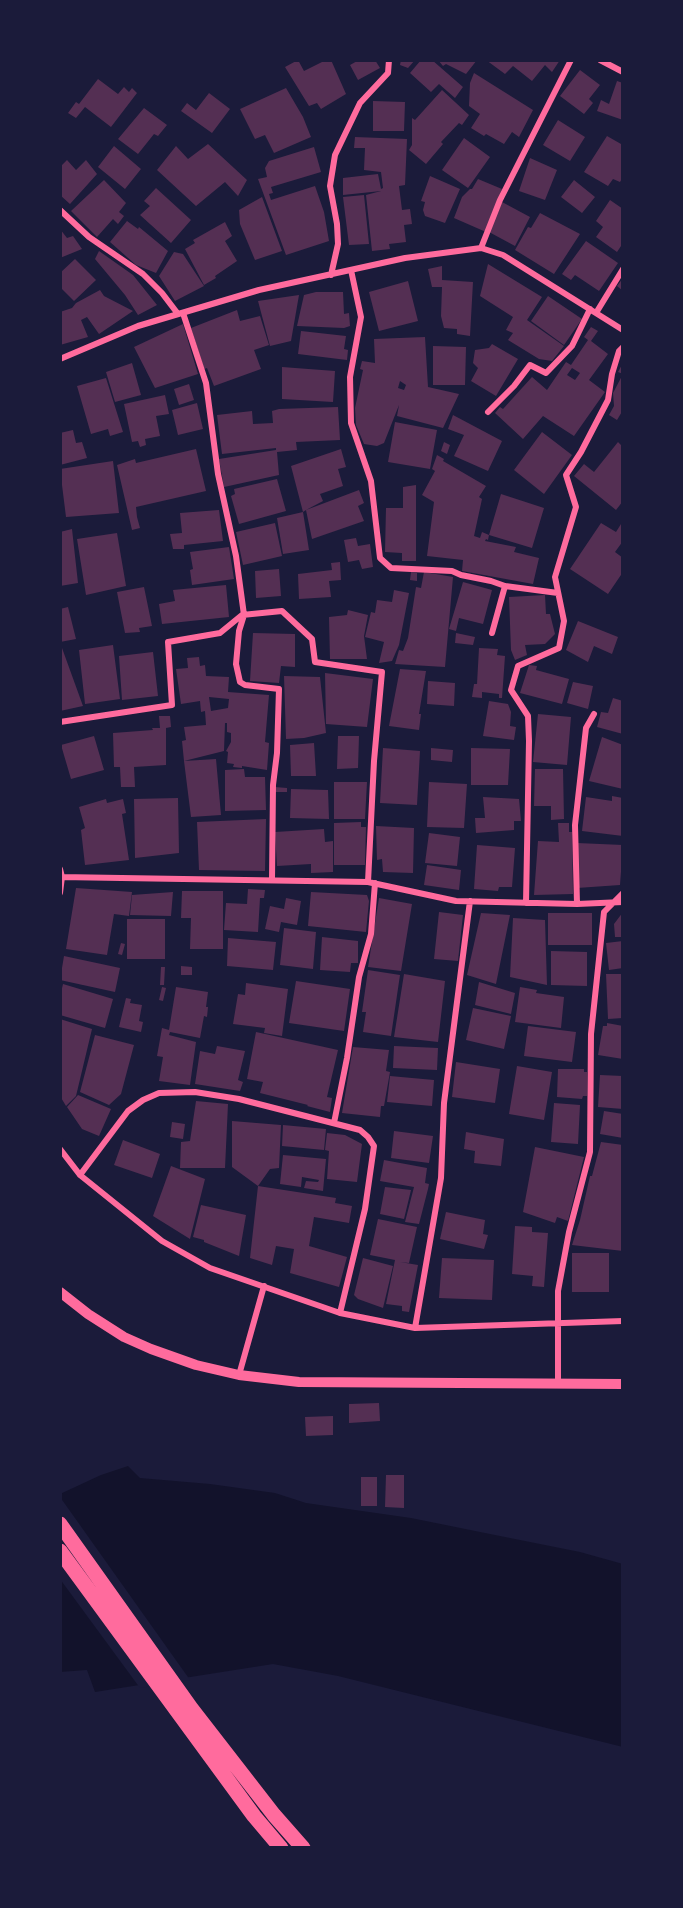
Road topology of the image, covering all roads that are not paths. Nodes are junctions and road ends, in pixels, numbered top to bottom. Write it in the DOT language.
graph roads {
  1 [pos="389,60"];
  2 [pos="571,60"];
  3 [pos="600,60"];
  4 [pos="623,72"];
  5 [pos="60,210"];
  6 [pos="481,248"];
  7 [pos="623,269"];
  8 [pos="351,270"];
  9 [pos="331,275"];
  10 [pos="593,311"];
  11 [pos="180,313"];
  12 [pos="623,330"];
  13 [pos="623,347"];
  14 [pos="60,359"];
  15 [pos="488,412"];
  16 [pos="505,586"];
  17 [pos="558,593"];
  18 [pos="244,615"];
  19 [pos="492,633"];
  20 [pos="594,714"];
  21 [pos="60,722"];
  22 [pos="60,869"];
  23 [pos="61,877"];
  24 [pos="272,880"];
  25 [pos="371,883"];
  26 [pos="60,893"];
  27 [pos="623,893"];
  28 [pos="470,901"];
  29 [pos="614,902"];
  30 [pos="623,902"];
  31 [pos="526,903"];
  32 [pos="577,904"];
  33 [pos="334,1123"];
  34 [pos="60,1149"];
  35 [pos="80,1175"];
  36 [pos="264,1286"];
  37 [pos="60,1292"];
  38 [pos="340,1313"];
  39 [pos="623,1321"];
  40 [pos="558,1322"];
  41 [pos="415,1328"];
  42 [pos="239,1375"];
  43 [pos="558,1383"];
  44 [pos="623,1384"];
  45 [pos="60,1524"];
  46 [pos="60,1551"];
  47 [pos="183,1709"];
  48 [pos="281,1848"];
  49 [pos="303,1848"];
  1 -- 9 [label="street"];
  2 -- 6 [label="street"];
  3 -- 4 [label="street"];
  5 -- 11 [label="street"];
  6 -- 8 [label="street"];
  6 -- 10 [label="street"];
  7 -- 10 [label="street"];
  8 -- 9 [label="street"];
  8 -- 16 [label="street"];
  9 -- 11 [label="street"];
  10 -- 12 [label="street"];
  10 -- 15 [label="street"];
  11 -- 14 [label="street"];
  11 -- 18 [label="street"];
  13 -- 17 [label="street"];
  16 -- 17 [label="street"];
  16 -- 19 [label="street"];
  17 -- 31 [label="street"];
  18 -- 21 [label="street"];
  18 -- 24 [label="street"];
  18 -- 25 [label="street"];
  20 -- 32 [label="street"];
  22 -- 23 [label="street"];
  23 -- 24 [label="street"];
  23 -- 26 [label="street"];
  24 -- 25 [label="street"];
  25 -- 28 [label="street"];
  25 -- 33 [label="street"];
  27 -- 29 [label="street"];
  28 -- 31 [label="street"];
  28 -- 41 [label="street"];
  29 -- 30 [label="street"];
  29 -- 32 [label="street"];
  29 -- 40 [label="street"];
  31 -- 32 [label="street"];
  33 -- 35 [label="street"];
  33 -- 38 [label="street"];
  34 -- 35 [label="street"];
  35 -- 36 [label="street"];
  36 -- 38 [label="street"];
  36 -- 42 [label="street"];
  37 -- 42 [label="street"];
  38 -- 41 [label="street"];
  39 -- 40 [label="street"];
  40 -- 41 [label="street"];
  40 -- 43 [label="street"];
  42 -- 43 [label="street"];
  43 -- 44 [label="street"];
  45 -- 47 [label="main road"];
  46 -- 47 [label="main road"];
  47 -- 48 [label="main road"];
  47 -- 49 [label="main road"];
}
